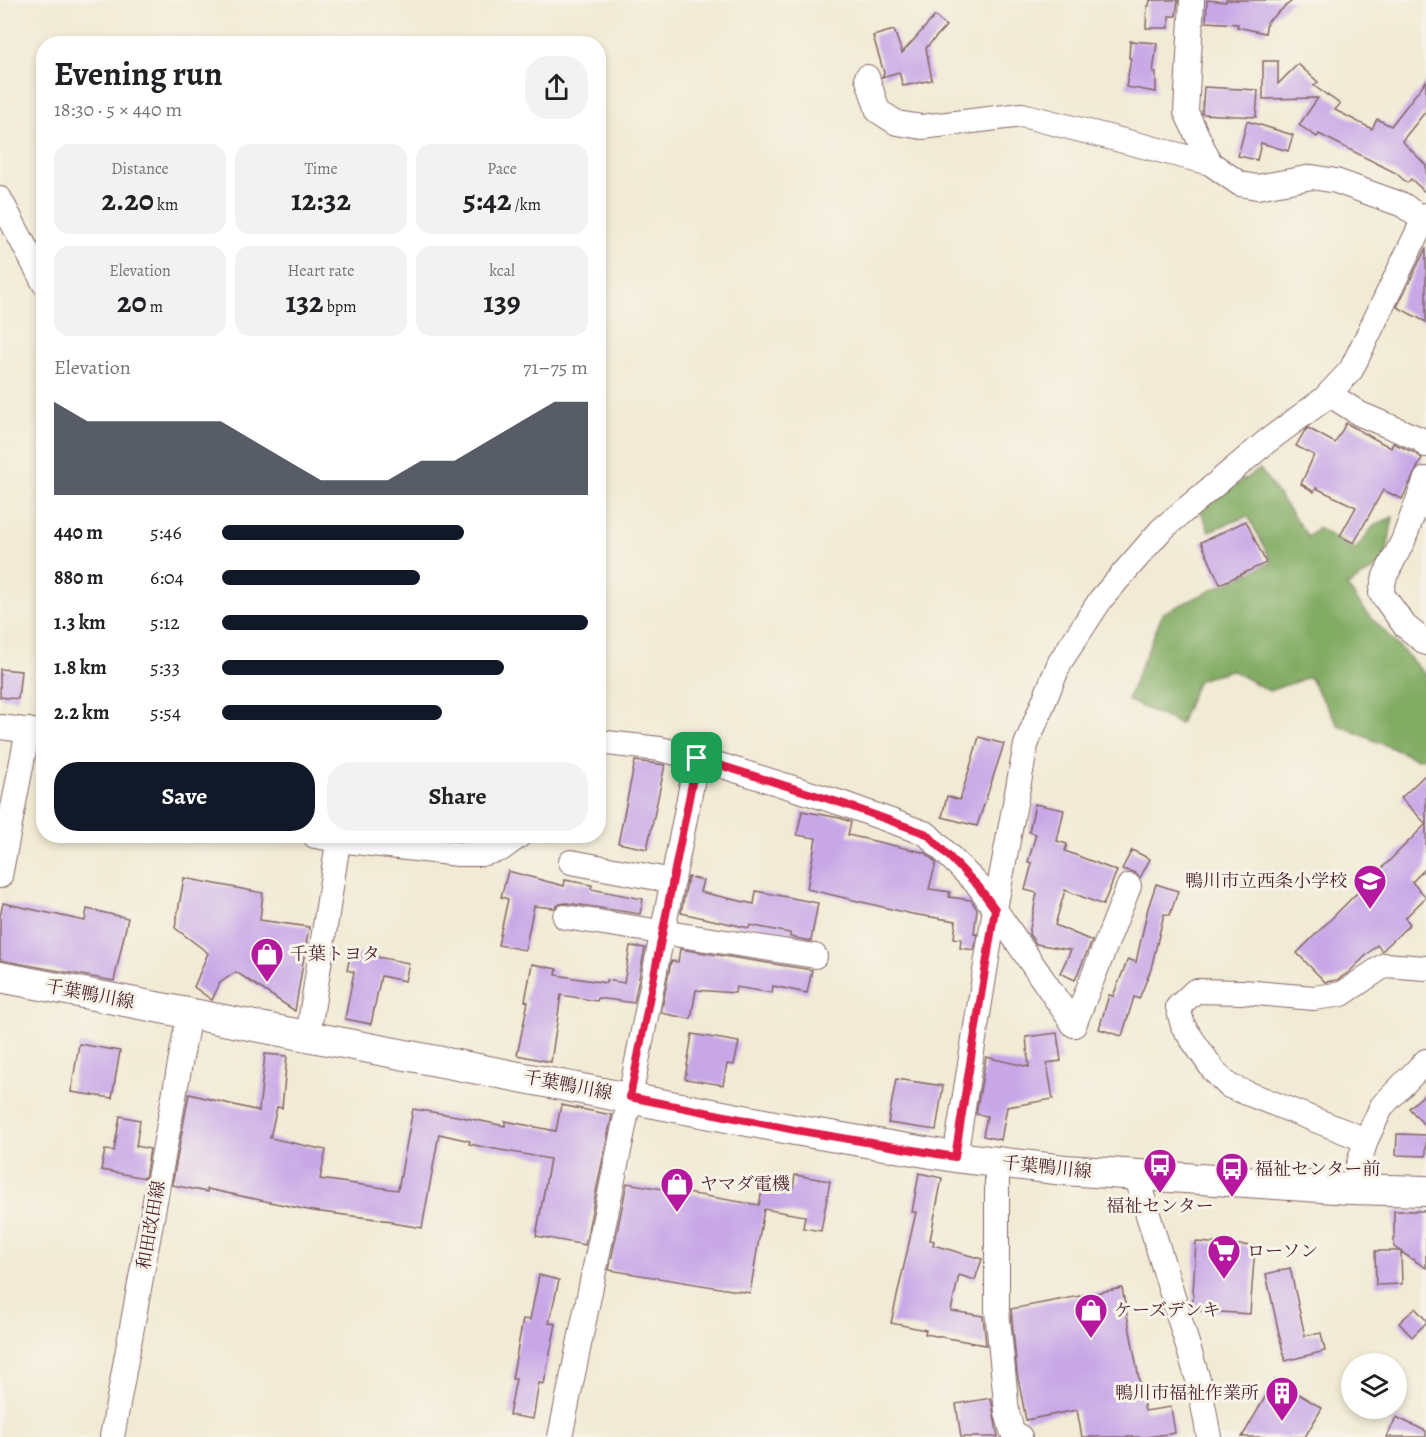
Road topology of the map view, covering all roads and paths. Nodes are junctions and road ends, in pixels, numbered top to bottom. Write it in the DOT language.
graph roads {
  1 [pos="1192,0"];
  2 [pos="867,77"];
  3 [pos="1210,162"];
  4 [pos="0,199"];
  5 [pos="1425,219"];
  6 [pos="36,268"];
  7 [pos="1329,394"];
  8 [pos="1426,445"];
  9 [pos="1426,479"];
  10 [pos="1426,643"];
  11 [pos="0,727"];
  12 [pos="36,731"];
  13 [pos="606,743"];
  14 [pos="697,758"];
  15 [pos="330,843"];
  16 [pos="376,843"];
  17 [pos="509,843"];
  18 [pos="571,862"];
  19 [pos="0,876"];
  20 [pos="673,881"];
  21 [pos="1129,886"];
  22 [pos="995,909"];
  23 [pos="566,917"];
  24 [pos="663,933"];
  25 [pos="815,956"];
  26 [pos="1426,968"];
  27 [pos="0,977"];
  28 [pos="189,1014"];
  29 [pos="308,1036"];
  30 [pos="1426,1061"];
  31 [pos="630,1097"];
  32 [pos="1366,1140"];
  33 [pos="955,1157"];
  34 [pos="997,1163"];
  35 [pos="1136,1175"];
  36 [pos="1351,1190"];
  37 [pos="1426,1191"];
  38 [pos="112,1437"];
  39 [pos="560,1437"];
  40 [pos="1020,1437"];
  41 [pos="1209,1437"];
  1 -- 3 [label="street"];
  2 -- 3 [label="street"];
  3 -- 5 [label="street"];
  4 -- 6 [label="street"];
  5 -- 7 [label="street"];
  7 -- 8 [label="street"];
  7 -- 22 [label="street"];
  9 -- 10 [label="street"];
  11 -- 12 [label="street"];
  12 -- 19 [label="street"];
  13 -- 14 [label="street"];
  14 -- 20 [label="street"];
  14 -- 22 [label="street"];
  15 -- 29 [label="street"];
  16 -- 17 [label="street"];
  18 -- 20 [label="street"];
  20 -- 24 [label="street"];
  21 -- 22 [label="street"];
  22 -- 33 [label="street"];
  23 -- 24 [label="street"];
  24 -- 25 [label="street"];
  24 -- 31 [label="street"];
  26 -- 32 [label="street"];
  27 -- 28 [label="main road, 千葉鴨川線"];
  28 -- 29 [label="main road, 千葉鴨川線"];
  28 -- 38 [label="street, 和田改田線"];
  29 -- 31 [label="main road, 千葉鴨川線"];
  30 -- 32 [label="street"];
  31 -- 33 [label="main road, 千葉鴨川線"];
  31 -- 39 [label="street"];
  32 -- 36 [label="street"];
  33 -- 34 [label="main road, 千葉鴨川線"];
  34 -- 35 [label="main road, 千葉鴨川線"];
  34 -- 40 [label="street"];
  35 -- 36 [label="main road, 千葉鴨川線"];
  35 -- 41 [label="street"];
  36 -- 37 [label="main road, 千葉鴨川線"];
}
